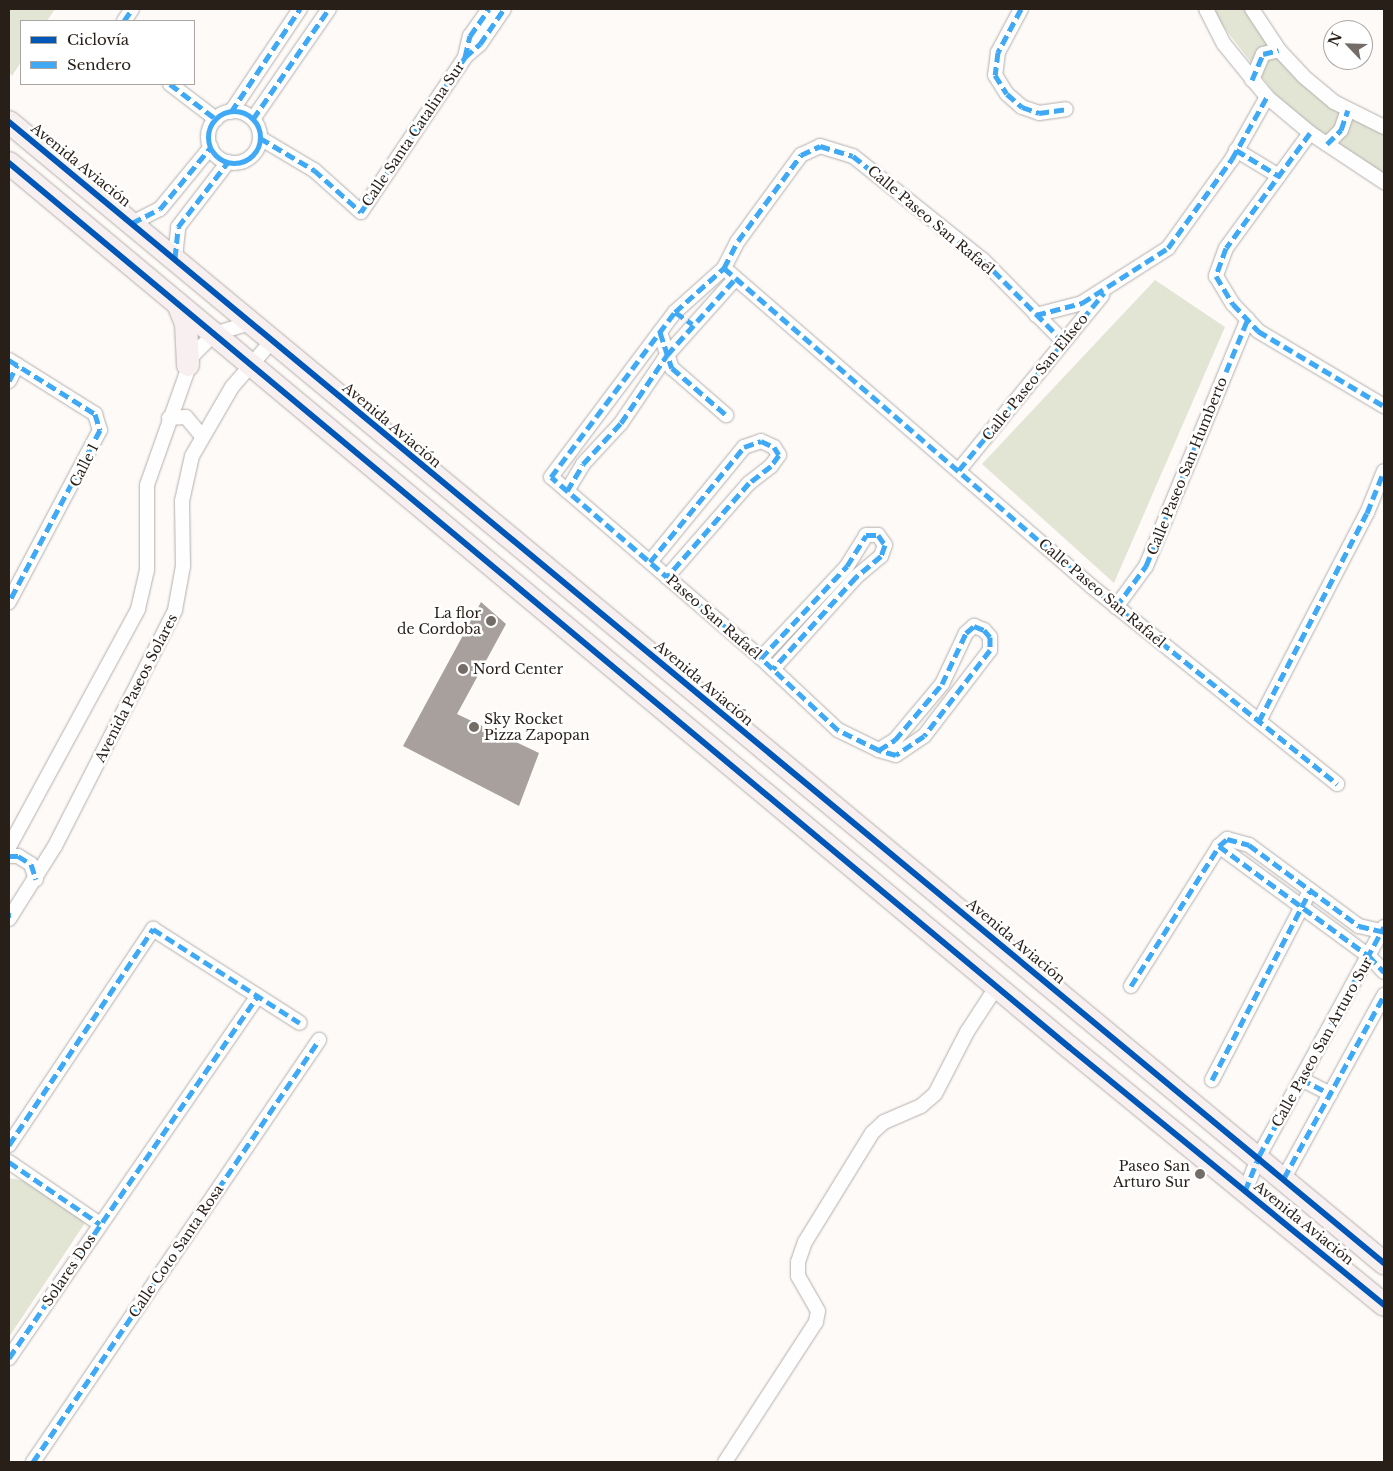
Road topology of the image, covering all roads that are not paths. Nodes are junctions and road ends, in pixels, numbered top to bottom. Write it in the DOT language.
graph roads {
  1 [pos="132,9"];
  2 [pos="300,9"];
  3 [pos="329,9"];
  4 [pos="489,9"];
  5 [pos="504,9"];
  6 [pos="1021,9"];
  7 [pos="1206,9"];
  8 [pos="1252,9"];
  9 [pos="125,20"];
  10 [pos="1279,50"];
  11 [pos="465,57"];
  12 [pos="1252,80"];
  13 [pos="171,85"];
  14 [pos="1267,97"];
  15 [pos="1066,109"];
  16 [pos="1348,110"];
  17 [pos="231,112"];
  18 [pos="216,119"];
  19 [pos="253,119"];
  20 [pos="9,122"];
  21 [pos="1384,127"];
  22 [pos="1310,133"];
  23 [pos="260,138"];
  24 [pos="1327,144"];
  25 [pos="211,148"];
  26 [pos="44,150"];
  27 [pos="1236,150"];
  28 [pos="228,162"];
  29 [pos="16,169"];
  30 [pos="1279,176"];
  31 [pos="1384,182"];
  32 [pos="132,223"];
  33 [pos="175,258"];
  34 [pos="724,268"];
  35 [pos="735,279"];
  36 [pos="1111,285"];
  37 [pos="178,303"];
  38 [pos="675,312"];
  39 [pos="1036,315"];
  40 [pos="1248,319"];
  41 [pos="250,323"];
  42 [pos="692,324"];
  43 [pos="660,332"];
  44 [pos="214,334"];
  45 [pos="272,341"];
  46 [pos="1064,342"];
  47 [pos="667,355"];
  48 [pos="13,363"];
  49 [pos="188,365"];
  50 [pos="250,365"];
  51 [pos="9,381"];
  52 [pos="1384,406"];
  53 [pos="726,415"];
  54 [pos="169,418"];
  55 [pos="202,436"];
  56 [pos="958,470"];
  57 [pos="1384,471"];
  58 [pos="551,477"];
  59 [pos="567,491"];
  60 [pos="650,562"];
  61 [pos="666,576"];
  62 [pos="9,602"];
  63 [pos="1116,607"];
  64 [pos="761,658"];
  65 [pos="773,669"];
  66 [pos="1259,721"];
  67 [pos="879,750"];
  68 [pos="1337,784"];
  69 [pos="1219,846"];
  70 [pos="9,847"];
  71 [pos="9,856"];
  72 [pos="36,879"];
  73 [pos="1310,891"];
  74 [pos="1301,905"];
  75 [pos="10,916"];
  76 [pos="1383,930"];
  77 [pos="1369,956"];
  78 [pos="1384,972"];
  79 [pos="997,986"];
  80 [pos="1131,986"];
  81 [pos="1384,995"];
  82 [pos="258,996"];
  83 [pos="300,1023"];
  84 [pos="319,1040"];
  85 [pos="1301,1079"];
  86 [pos="1212,1080"];
  87 [pos="1330,1094"];
  88 [pos="9,1145"];
  89 [pos="1259,1156"];
  90 [pos="9,1162"];
  91 [pos="1284,1178"];
  92 [pos="1245,1191"];
  93 [pos="100,1224"];
  94 [pos="1384,1263"];
  95 [pos="1384,1304"];
  96 [pos="9,1358"];
  97 [pos="33,1462"];
  98 [pos="725,1462"];
  1 -- 9 [label="street"];
  2 -- 17 [label="street"];
  3 -- 19 [label="street"];
  4 -- 11 [label="street, Calle Santa Catalina Sur"];
  5 -- 11 [label="street, Calle Santa Catalina Sur"];
  6 -- 15 [label="street"];
  7 -- 12 [label="street"];
  8 -- 10 [label="street"];
  10 -- 12 [label="street"];
  10 -- 16 [label="street"];
  11 -- 23 [label="street, Calle Santa Catalina Sur"];
  12 -- 14 [label="street"];
  13 -- 18 [label="street"];
  14 -- 22 [label="street"];
  14 -- 27 [label="street"];
  16 -- 21 [label="street"];
  16 -- 24 [label="street"];
  17 -- 18 [label="street"];
  17 -- 19 [label="street"];
  18 -- 25 [label="street"];
  19 -- 23 [label="street"];
  20 -- 26 [label="main road, Avenida Aviación"];
  22 -- 24 [label="street"];
  22 -- 30 [label="street"];
  23 -- 28 [label="street"];
  24 -- 31 [label="street"];
  25 -- 28 [label="street"];
  25 -- 32 [label="street"];
  26 -- 29 [label="main road"];
  26 -- 32 [label="main road, Avenida Aviación"];
  27 -- 30 [label="street"];
  27 -- 36 [label="street"];
  28 -- 33 [label="street"];
  29 -- 37 [label="main road, Avenida Aviación"];
  30 -- 40 [label="street"];
  32 -- 33 [label="main road, Avenida Aviación"];
  33 -- 41 [label="main road, Avenida Aviación"];
  34 -- 35 [label="street, Calle Paseo San Rafaél"];
  34 -- 38 [label="street, Calle Paseo San Rafaél"];
  34 -- 39 [label="street, Calle Paseo San Rafaél"];
  35 -- 42 [label="street"];
  35 -- 56 [label="street, Calle Paseo San Rafaél"];
  36 -- 39 [label="street"];
  36 -- 46 [label="street, Calle Paseo San Elíseo"];
  37 -- 44 [label="main road, Avenida Aviación"];
  37 -- 49 [label="main road"];
  38 -- 42 [label="street"];
  38 -- 43 [label="street, Calle Paseo San Rafaél"];
  39 -- 46 [label="street, Calle Paseo San Rafaél"];
  40 -- 52 [label="street"];
  40 -- 63 [label="street, Calle Paseo San Humberto"];
  41 -- 44 [label="street"];
  41 -- 45 [label="main road, Avenida Aviación"];
  42 -- 47 [label="street"];
  43 -- 47 [label="street"];
  43 -- 58 [label="street, Calle Paseo San Rafaél"];
  44 -- 49 [label="street"];
  44 -- 50 [label="main road, Avenida Aviación"];
  45 -- 50 [label="street, Avenida Paseos Solares"];
  45 -- 89 [label="main road, Avenida Aviación"];
  46 -- 56 [label="street, Calle Paseo San Elíseo"];
  47 -- 53 [label="street"];
  47 -- 59 [label="street"];
  48 -- 51 [label="street"];
  48 -- 62 [label="street, Calle 1"];
  49 -- 54 [label="street"];
  50 -- 55 [label="street, Avenida Paseos Solares"];
  50 -- 79 [label="main road, Avenida Aviación"];
  54 -- 55 [label="street"];
  54 -- 70 [label="street"];
  55 -- 72 [label="street, Avenida Paseos Solares"];
  56 -- 63 [label="street, Calle Paseo San Rafaél"];
  57 -- 66 [label="street"];
  58 -- 59 [label="street, Paseo San Rafaél"];
  59 -- 60 [label="street, Paseo San Rafaél"];
  60 -- 61 [label="street, Paseo San Rafaél"];
  60 -- 61 [label="street"];
  61 -- 64 [label="street, Paseo San Rafaél"];
  63 -- 66 [label="street, Calle Paseo San Rafaél"];
  64 -- 65 [label="street, Paseo San Rafaél"];
  64 -- 65 [label="street"];
  65 -- 67 [label="street, Paseo San Rafaél"];
  66 -- 68 [label="street"];
  67 -- 67 [label="street, Paseo San Rafaél"];
  69 -- 73 [label="street"];
  69 -- 74 [label="street"];
  69 -- 80 [label="street"];
  71 -- 72 [label="street"];
  72 -- 75 [label="street, Avenida Paseos Solares"];
  73 -- 74 [label="street"];
  73 -- 76 [label="street"];
  74 -- 77 [label="street"];
  74 -- 86 [label="street"];
  76 -- 77 [label="street, Calle Paseo San Arturo Sur"];
  77 -- 78 [label="street"];
  77 -- 85 [label="street, Calle Paseo San Arturo Sur"];
  79 -- 92 [label="main road, Avenida Aviación"];
  79 -- 98 [label="street"];
  81 -- 87 [label="street"];
  82 -- 83 [label="street"];
  82 -- 88 [label="street"];
  82 -- 93 [label="street"];
  84 -- 97 [label="street, Calle Coto Santa Rosa"];
  85 -- 87 [label="street"];
  85 -- 89 [label="street, Calle Paseo San Arturo Sur"];
  87 -- 91 [label="street"];
  89 -- 91 [label="main road, Avenida Aviación"];
  89 -- 92 [label="street, Calle Paseo San Arturo Sur"];
  90 -- 93 [label="street, Solares Dos"];
  91 -- 94 [label="main road, Avenida Aviación"];
  92 -- 95 [label="main road, Avenida Aviación"];
  93 -- 96 [label="street, Solares Dos"];
}
